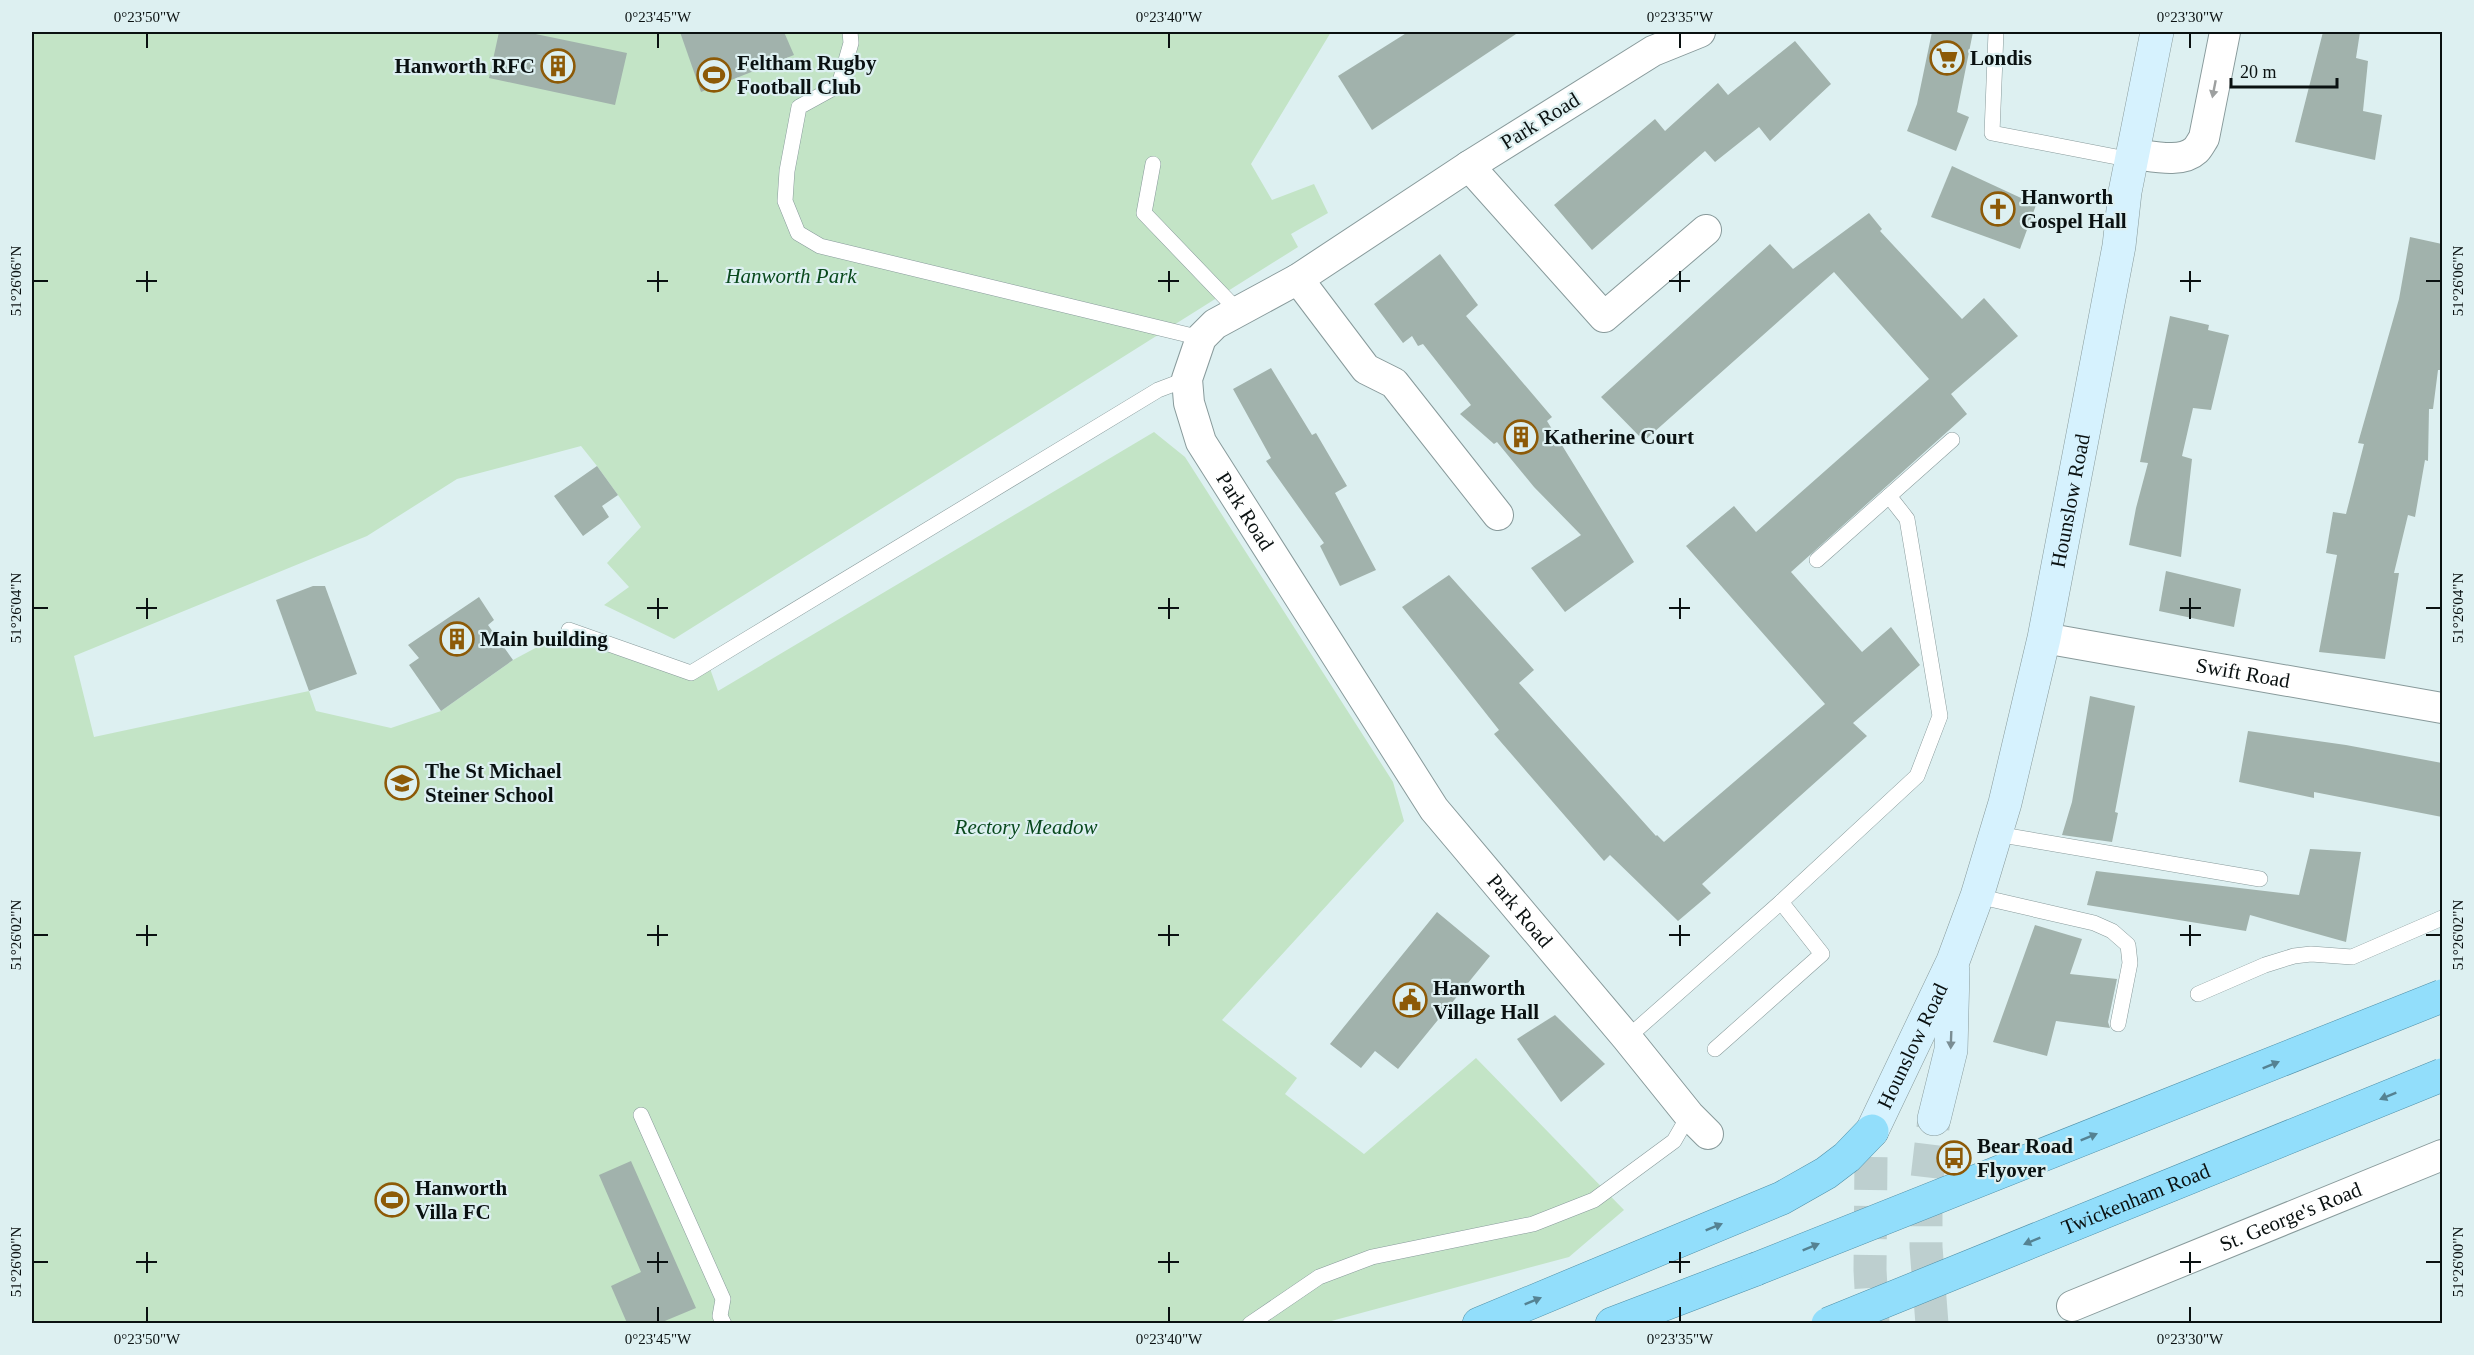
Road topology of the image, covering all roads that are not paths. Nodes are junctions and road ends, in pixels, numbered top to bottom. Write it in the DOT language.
graph roads {
  1 [pos="850,32"];
  2 [pos="1700,32"];
  3 [pos="1996,32"];
  4 [pos="2157,32"];
  5 [pos="2225,32"];
  6 [pos="2133,157"];
  7 [pos="1153,164"];
  8 [pos="1469,165"];
  9 [pos="1706,230"];
  10 [pos="1298,279"];
  11 [pos="1238,311"];
  12 [pos="1200,338"];
  13 [pos="1187,379"];
  14 [pos="1952,440"];
  15 [pos="1889,496"];
  16 [pos="1498,515"];
  17 [pos="1817,560"];
  18 [pos="568,630"];
  19 [pos="2044,638"];
  20 [pos="2442,708"];
  21 [pos="1996,834"];
  22 [pos="2259,879"];
  23 [pos="1977,896"];
  24 [pos="1781,902"];
  25 [pos="2442,918"];
  26 [pos="1953,961"];
  27 [pos="2198,994"];
  28 [pos="2442,996"];
  29 [pos="2118,1024"];
  30 [pos="1627,1038"];
  31 [pos="1715,1049"];
  32 [pos="2442,1074"];
  33 [pos="641,1115"];
  34 [pos="1934,1119"];
  35 [pos="1699,1125"];
  36 [pos="1872,1131"];
  37 [pos="2442,1155"];
  38 [pos="2072,1306"];
  39 [pos="724,1323"];
  40 [pos="1250,1323"];
  41 [pos="1479,1323"];
  42 [pos="1612,1323"];
  43 [pos="1828,1323"];
  1 -- 12 [label="lane"];
  2 -- 8 [label="street, Park Road"];
  3 -- 6 [label="lane"];
  4 -- 6 [label="main road, Hounslow Road"];
  5 -- 6 [label="street, one-way"];
  6 -- 19 [label="main road, Hounslow Road"];
  7 -- 11 [label="lane"];
  8 -- 9 [label="street"];
  8 -- 10 [label="street, Park Road"];
  10 -- 11 [label="street, Park Road"];
  10 -- 16 [label="street"];
  11 -- 12 [label="street, Park Road"];
  12 -- 13 [label="street, Park Road"];
  13 -- 18 [label="lane"];
  13 -- 30 [label="street, Park Road"];
  14 -- 15 [label="lane"];
  15 -- 17 [label="lane"];
  15 -- 24 [label="lane"];
  19 -- 20 [label="street, Swift Road"];
  19 -- 21 [label="main road, Hounslow Road"];
  21 -- 22 [label="lane"];
  21 -- 23 [label="main road, Hounslow Road"];
  23 -- 26 [label="main road, Hounslow Road"];
  23 -- 29 [label="lane"];
  24 -- 30 [label="lane"];
  24 -- 31 [label="lane"];
  25 -- 27 [label="lane"];
  26 -- 34 [label="main road, Hounslow Road, one-way"];
  26 -- 36 [label="main road, Hounslow Road"];
  42 -- 28 [label="highway, one-way, bridge"];
  30 -- 35 [label="street, Park Road"];
  32 -- 43 [label="highway, Twickenham Road, one-way, bridge"];
  33 -- 39 [label="lane"];
  35 -- 40 [label="lane"];
  41 -- 36 [label="highway, one-way"];
  37 -- 38 [label="street, St. George's Road"];
}
